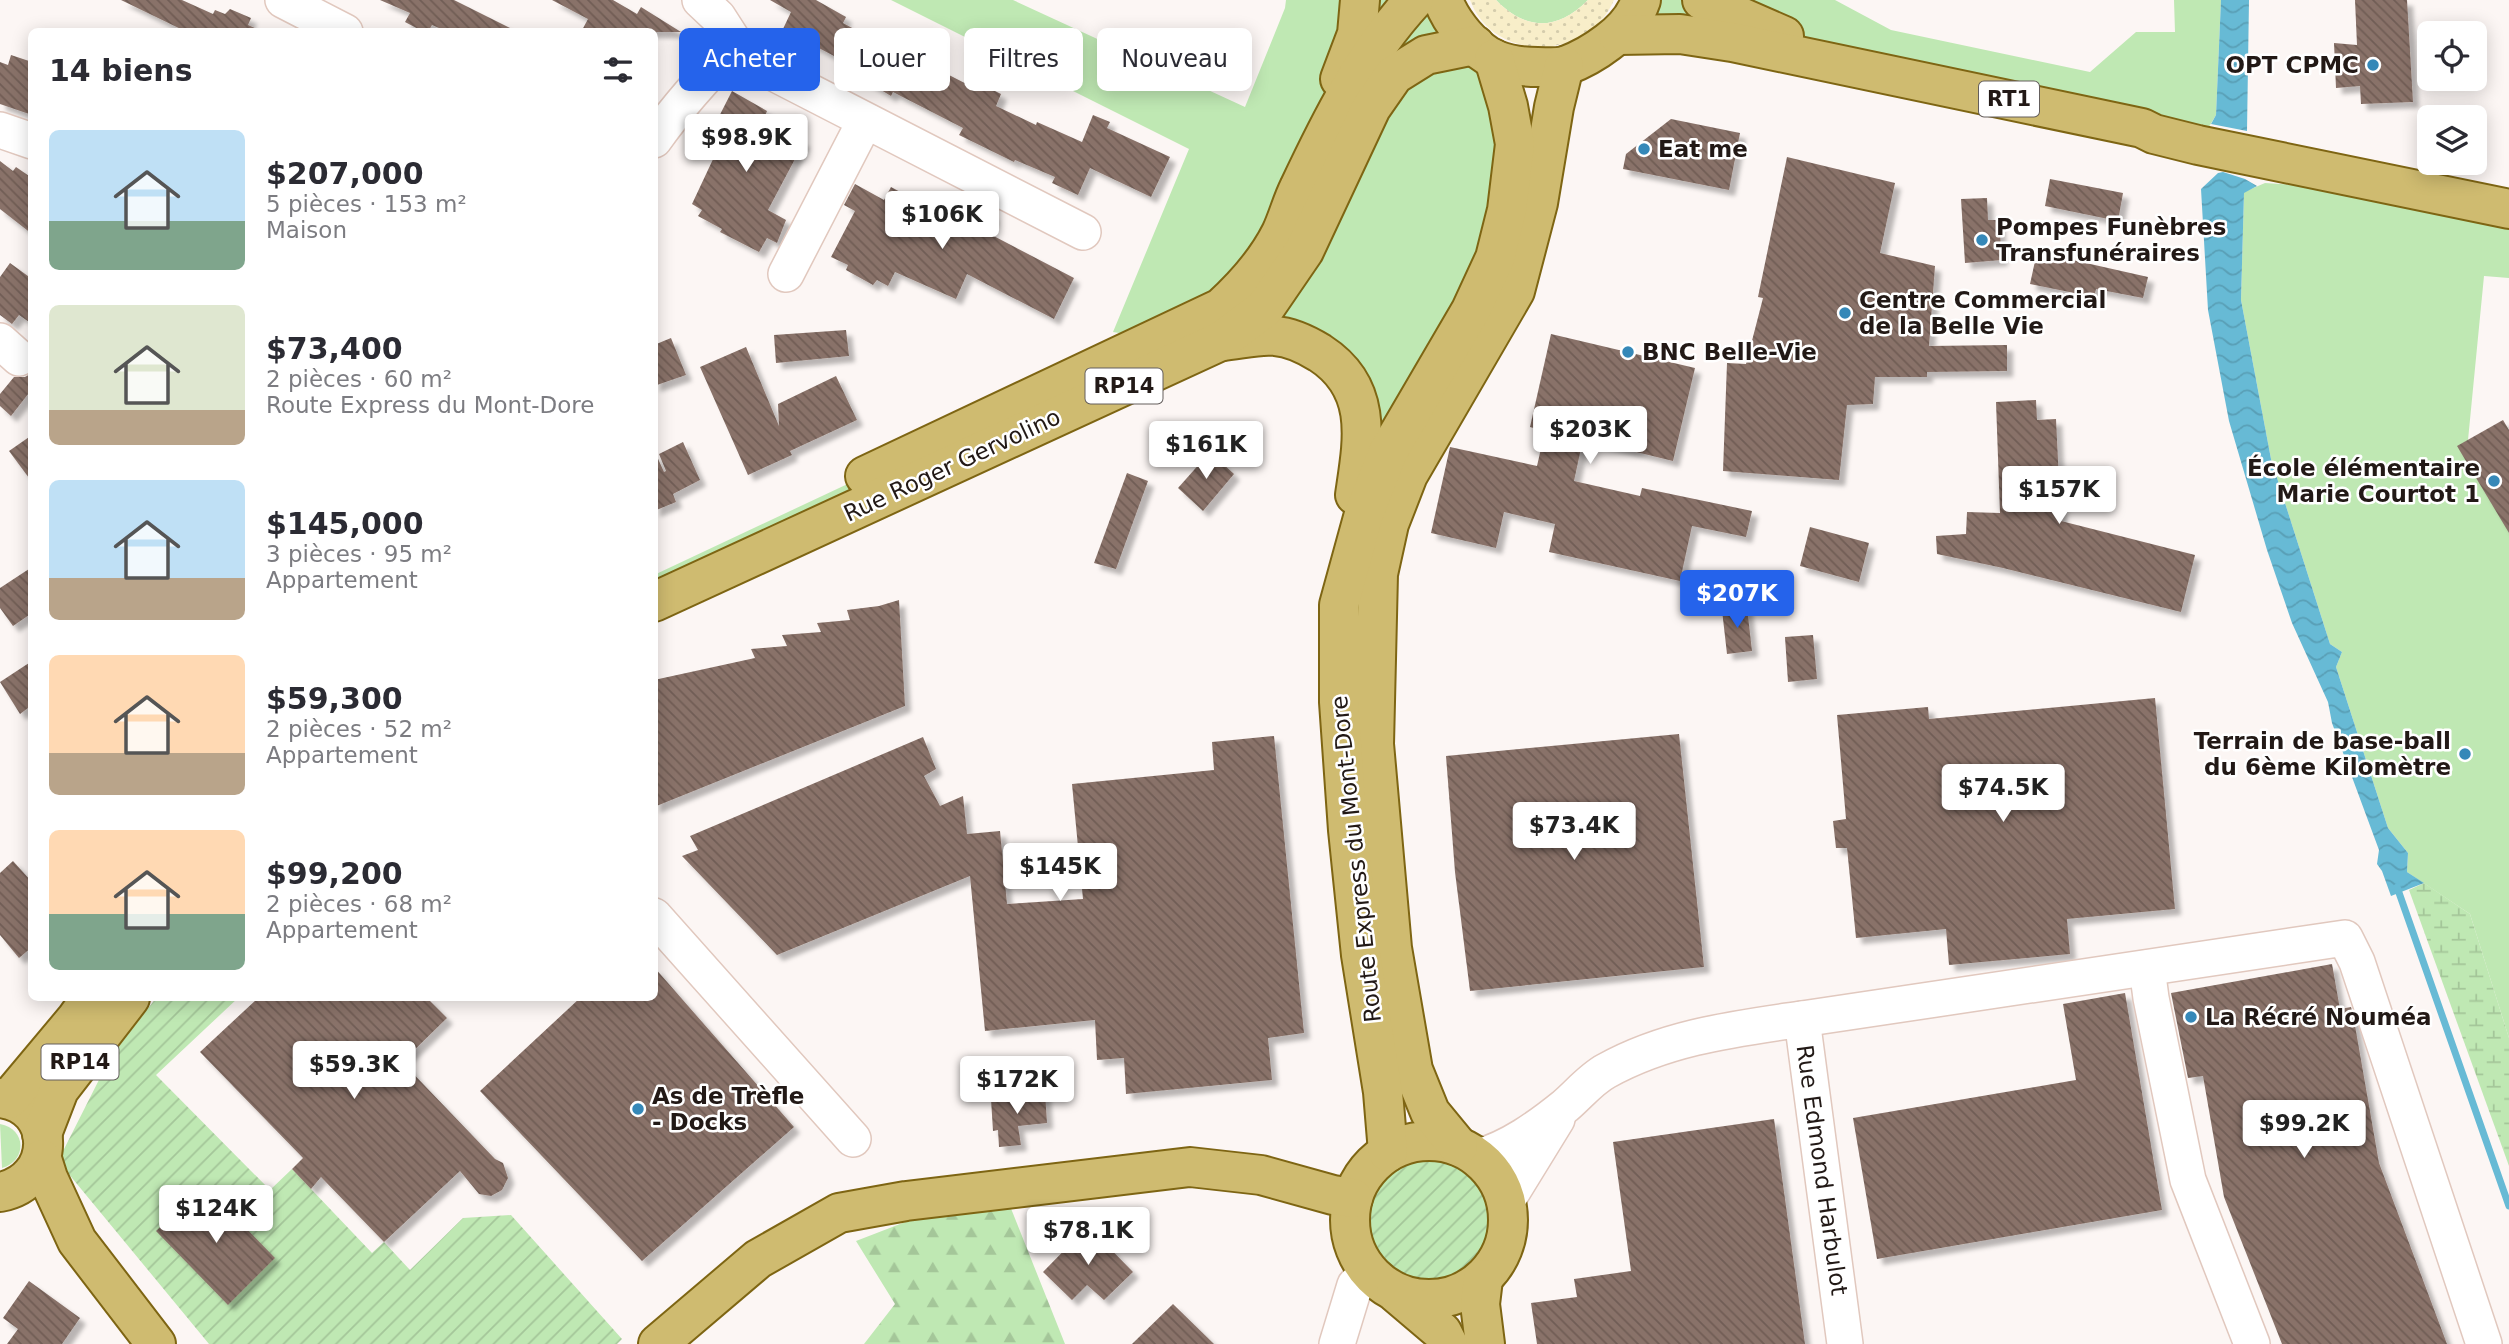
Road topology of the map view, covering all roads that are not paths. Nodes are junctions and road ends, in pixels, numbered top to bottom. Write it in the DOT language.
graph roads {
  1 [pos="700,0"];
  2 [pos="1360,0"];
  3 [pos="1414,0"];
  4 [pos="1443,0"];
  5 [pos="1641,0"];
  6 [pos="1702,0"];
  7 [pos="1765,0"];
  8 [pos="302,15"];
  9 [pos="335,28"];
  10 [pos="725,28"];
  11 [pos="1618,35"];
  12 [pos="1792,40"];
  13 [pos="1485,52"];
  14 [pos="1564,66"];
  15 [pos="1863,69"];
  16 [pos="692,91"];
  17 [pos="807,91"];
  18 [pos="865,121"];
  19 [pos="0,130"];
  20 [pos="658,134"];
  21 [pos="28,140"];
  22 [pos="1298,190"];
  23 [pos="2509,209"];
  24 [pos="1083,232"];
  25 [pos="786,274"];
  26 [pos="1221,341"];
  27 [pos="658,573"];
  28 [pos="658,600"];
  29 [pos="1339,605"];
  30 [pos="658,920"];
  31 [pos="2147,968"];
  32 [pos="88,1001"];
  33 [pos="128,1001"];
  34 [pos="1802,1019"];
  35 [pos="5,1099"];
  36 [pos="1564,1107"];
  37 [pos="853,1139"];
  38 [pos="42,1147"];
  39 [pos="1388,1152"];
  40 [pos="1468,1152"];
  41 [pos="6,1191"];
  42 [pos="1353,1198"];
  43 [pos="1506,1202"];
  44 [pos="77,1241"];
  45 [pos="1483,1279"];
  46 [pos="1382,1282"];
  47 [pos="156,1344"];
  48 [pos="658,1344"];
  49 [pos="1337,1344"];
  50 [pos="1448,1344"];
  51 [pos="1485,1344"];
  52 [pos="1845,1344"];
  53 [pos="2252,1344"];
  54 [pos="2484,1344"];
  1 -- 10 [label="street"];
  2 -- 22 [label="main road"];
  3 -- 22 [label="main road, Rue Roger Gervolino / RP14"];
  4 -- 13 [label="main road"];
  5 -- 11 [label="main road"];
  6 -- 12 [label="main road, RT1"];
  7 -- 12 [label="main road"];
  8 -- 9 [label="street"];
  11 -- 14 [label="main road"];
  11 -- 15 [label="main road, RT1"];
  12 -- 15 [label="main road, RT1"];
  13 -- 14 [label="main road"];
  13 -- 26 [label="main road, Rue Roger Gervolino / RP14"];
  13 -- 29 [label="main road, Route Express du Mont-Dore"];
  14 -- 40 [label="main road, Route Express du Mont-Dore"];
  15 -- 23 [label="main road, RT1"];
  16 -- 20 [label="street"];
  17 -- 18 [label="street"];
  18 -- 24 [label="street"];
  18 -- 25 [label="street"];
  19 -- 21 [label="street"];
  22 -- 27 [label="main road, Rue Roger Gervolino / RP14"];
  26 -- 28 [label="main road, Rue Roger Gervolino / RP14"];
  26 -- 29 [label="main road"];
  29 -- 39 [label="main road, Route Express du Mont-Dore"];
  30 -- 37 [label="street"];
  31 -- 34 [label="street"];
  31 -- 53 [label="street"];
  31 -- 54 [label="street"];
  32 -- 35 [label="main road, RP14"];
  33 -- 38 [label="main road, RP14"];
  34 -- 36 [label="street, Rue Edmond Harbulot"];
  34 -- 52 [label="street, Rue Edmond Harbulot"];
  35 -- 38 [label="main road"];
  36 -- 40 [label="street, Rue Edmond Harbulot"];
  36 -- 43 [label="street"];
  38 -- 41 [label="main road"];
  38 -- 44 [label="main road"];
  39 -- 40 [label="main road"];
  39 -- 42 [label="main road"];
  40 -- 43 [label="main road"];
  41 -- 44 [label="main road"];
  42 -- 46 [label="main road"];
  42 -- 48 [label="main road"];
  43 -- 45 [label="main road"];
  44 -- 47 [label="main road"];
  45 -- 46 [label="main road"];
  45 -- 51 [label="main road"];
  46 -- 49 [label="street"];
  46 -- 50 [label="main road"];
}
